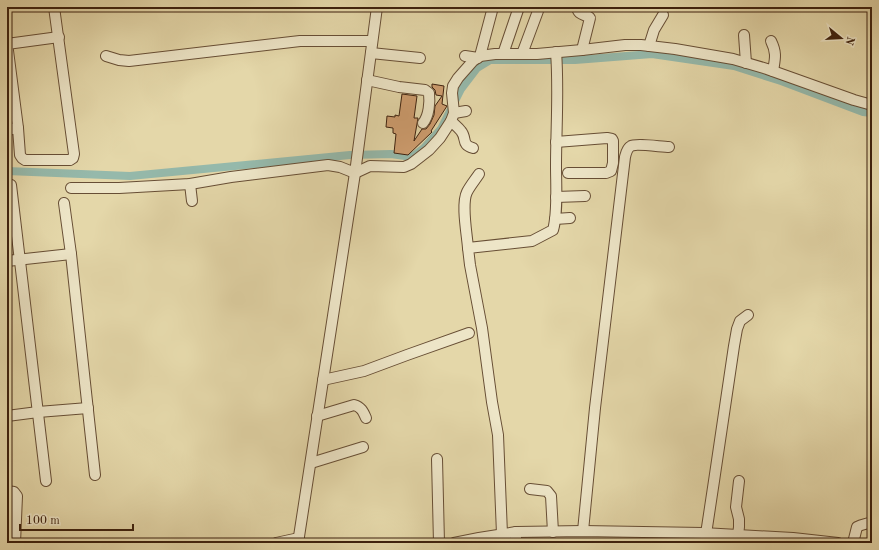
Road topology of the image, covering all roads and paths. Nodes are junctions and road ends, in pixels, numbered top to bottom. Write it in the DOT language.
graph roads {
  1 [pos="54,7"];
  2 [pos="377,7"];
  3 [pos="493,7"];
  4 [pos="519,7"];
  5 [pos="577,7"];
  6 [pos="538,11"];
  7 [pos="663,15"];
  8 [pos="744,35"];
  9 [pos="59,37"];
  10 [pos="771,41"];
  11 [pos="372,42"];
  12 [pos="7,44"];
  13 [pos="649,46"];
  14 [pos="582,50"];
  15 [pos="371,53"];
  16 [pos="503,54"];
  17 [pos="522,54"];
  18 [pos="106,56"];
  19 [pos="465,56"];
  20 [pos="479,57"];
  21 [pos="420,58"];
  22 [pos="557,58"];
  23 [pos="746,63"];
  24 [pos="773,71"];
  25 [pos="367,80"];
  26 [pos="872,105"];
  27 [pos="453,110"];
  28 [pos="466,111"];
  29 [pos="423,124"];
  30 [pos="18,128"];
  31 [pos="7,130"];
  32 [pos="556,142"];
  33 [pos="669,147"];
  34 [pos="473,148"];
  35 [pos="355,169"];
  36 [pos="568,173"];
  37 [pos="479,174"];
  38 [pos="190,184"];
  39 [pos="11,185"];
  40 [pos="71,188"];
  41 [pos="585,196"];
  42 [pos="556,198"];
  43 [pos="192,201"];
  44 [pos="64,203"];
  45 [pos="570,218"];
  46 [pos="555,219"];
  47 [pos="468,248"];
  48 [pos="71,254"];
  49 [pos="19,259"];
  50 [pos="7,261"];
  51 [pos="748,315"];
  52 [pos="469,333"];
  53 [pos="323,380"];
  54 [pos="88,408"];
  55 [pos="38,412"];
  56 [pos="7,416"];
  57 [pos="317,416"];
  58 [pos="366,418"];
  59 [pos="363,447"];
  60 [pos="437,459"];
  61 [pos="311,463"];
  62 [pos="95,475"];
  63 [pos="739,481"];
  64 [pos="46,482"];
  65 [pos="530,489"];
  66 [pos="7,491"];
  67 [pos="872,522"];
  68 [pos="516,532"];
  69 [pos="553,532"];
  70 [pos="569,532"];
  71 [pos="583,532"];
  72 [pos="502,534"];
  73 [pos="738,535"];
  74 [pos="704,537"];
  75 [pos="755,540"];
  76 [pos="299,541"];
  77 [pos="792,541"];
  78 [pos="15,543"];
  79 [pos="276,543"];
  80 [pos="439,543"];
  81 [pos="454,543"];
  82 [pos="516,543"];
  83 [pos="569,543"];
  84 [pos="838,543"];
  85 [pos="853,543"];
  1 -- 9 [label="street"];
  2 -- 11 [label="street"];
  3 -- 20 [label="street"];
  4 -- 16 [label="street"];
  5 -- 14 [label="street"];
  6 -- 17 [label="street"];
  7 -- 13 [label="street"];
  8 -- 23 [label="street"];
  9 -- 12 [label="street"];
  9 -- 30 [label="street"];
  10 -- 24 [label="street"];
  11 -- 15 [label="street"];
  11 -- 18 [label="street"];
  12 -- 30 [label="street"];
  13 -- 14 [label="street"];
  13 -- 23 [label="street"];
  14 -- 22 [label="street"];
  15 -- 21 [label="street"];
  15 -- 25 [label="street"];
  16 -- 17 [label="street"];
  16 -- 20 [label="street"];
  17 -- 22 [label="street"];
  19 -- 20 [label="street"];
  20 -- 27 [label="street"];
  22 -- 32 [label="street"];
  23 -- 24 [label="street"];
  24 -- 26 [label="street"];
  25 -- 29 [label="street"];
  25 -- 35 [label="street"];
  27 -- 28 [label="street"];
  27 -- 34 [label="street"];
  27 -- 35 [label="street"];
  30 -- 31 [label="street"];
  32 -- 36 [label="street"];
  32 -- 42 [label="street"];
  33 -- 71 [label="street"];
  35 -- 38 [label="street"];
  35 -- 53 [label="street"];
  37 -- 47 [label="street"];
  38 -- 40 [label="street"];
  38 -- 43 [label="street"];
  39 -- 49 [label="street"];
  41 -- 42 [label="street"];
  42 -- 46 [label="street"];
  44 -- 48 [label="street"];
  45 -- 46 [label="street"];
  46 -- 47 [label="street"];
  47 -- 72 [label="street"];
  48 -- 49 [label="street"];
  48 -- 54 [label="street"];
  49 -- 50 [label="street"];
  49 -- 55 [label="street"];
  51 -- 74 [label="street"];
  52 -- 53 [label="street"];
  53 -- 57 [label="street"];
  54 -- 55 [label="street"];
  54 -- 62 [label="street"];
  55 -- 56 [label="street"];
  55 -- 64 [label="street"];
  57 -- 58 [label="street"];
  57 -- 61 [label="street"];
  59 -- 61 [label="street"];
  60 -- 80 [label="street"];
  61 -- 76 [label="street"];
  63 -- 73 [label="street"];
  65 -- 69 [label="street"];
  66 -- 78 [label="street"];
  67 -- 85 [label="street"];
  68 -- 69 [label="street"];
  68 -- 72 [label="street"];
  68 -- 82 [label="street"];
  69 -- 70 [label="street"];
  70 -- 71 [label="street"];
  70 -- 83 [label="street"];
  71 -- 74 [label="street"];
  72 -- 81 [label="street"];
  73 -- 74 [label="street"];
  73 -- 75 [label="street"];
  75 -- 77 [label="street"];
  76 -- 79 [label="street"];
  77 -- 84 [label="street"];
}
